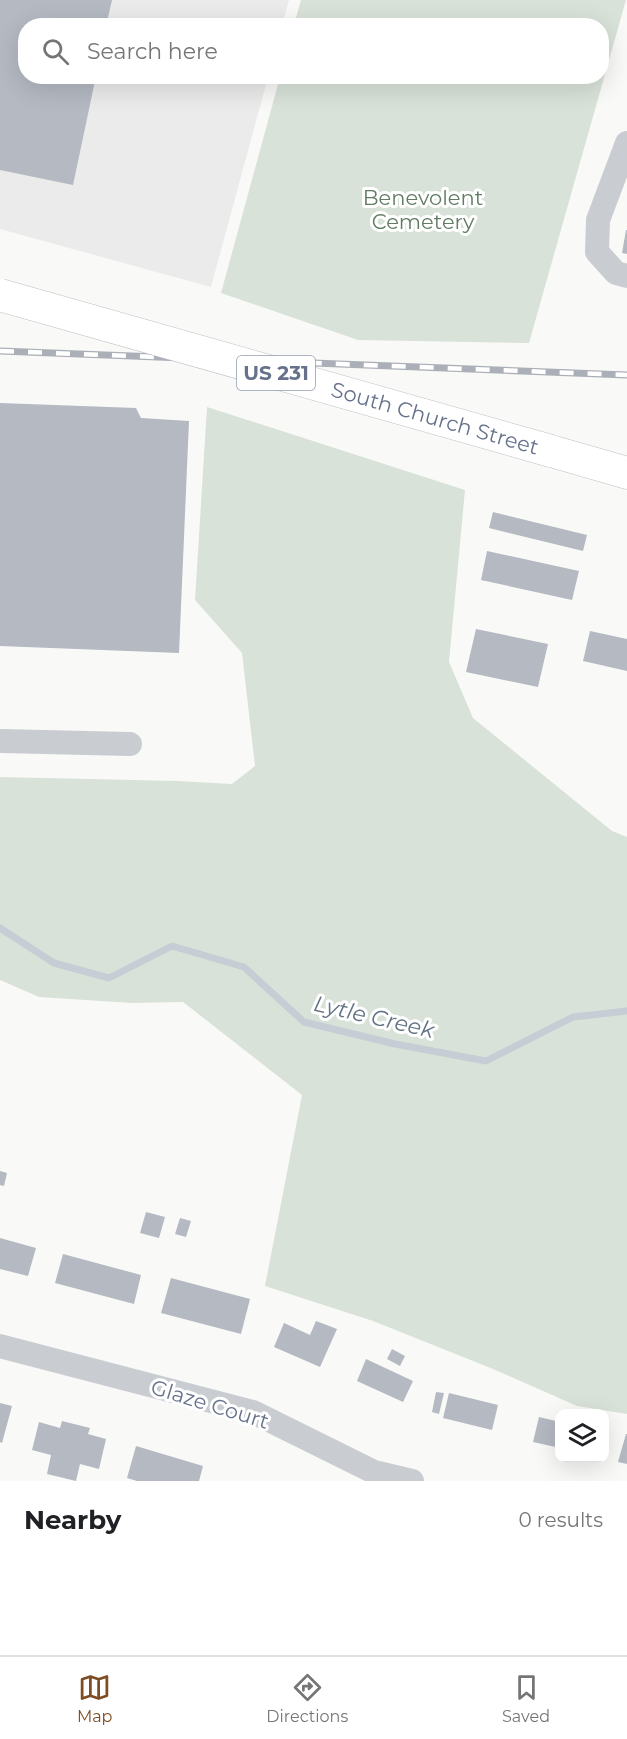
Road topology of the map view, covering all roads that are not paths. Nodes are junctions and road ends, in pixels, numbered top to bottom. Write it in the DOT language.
graph roads {
  1 [pos="627,142"];
  2 [pos="627,276"];
  3 [pos="0,295"];
  4 [pos="627,473"];
  5 [pos="0,741"];
  6 [pos="130,744"];
  7 [pos="0,1346"];
  8 [pos="412,1481"];
  1 -- 2 [label="street"];
  3 -- 4 [label="main road, South Church Street / US 231, bridge"];
  5 -- 6 [label="street"];
  7 -- 8 [label="street, Glaze Court"];
}
